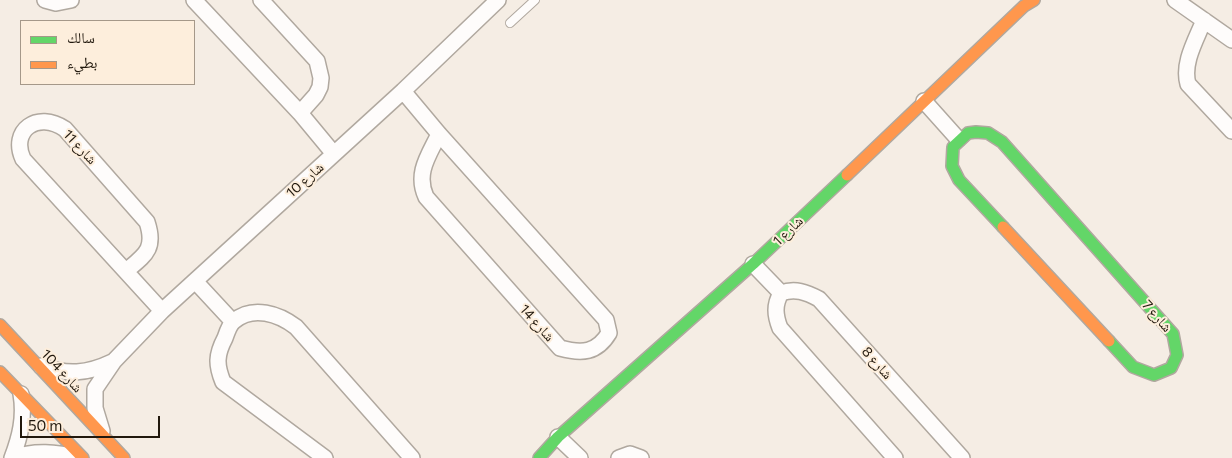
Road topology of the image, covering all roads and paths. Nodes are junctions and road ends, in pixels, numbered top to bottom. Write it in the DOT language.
graph roads {
  1 [pos="45,0"];
  2 [pos="71,0"];
  3 [pos="194,0"];
  4 [pos="261,0"];
  5 [pos="498,0"];
  6 [pos="535,0"];
  7 [pos="1034,0"];
  8 [pos="1174,0"];
  9 [pos="1204,20"];
  10 [pos="510,23"];
  11 [pos="1232,40"];
  12 [pos="403,91"];
  13 [pos="924,101"];
  14 [pos="300,113"];
  15 [pos="1232,130"];
  16 [pos="439,134"];
  17 [pos="958,139"];
  18 [pos="334,154"];
  19 [pos="753,264"];
  20 [pos="126,271"];
  21 [pos="195,281"];
  22 [pos="781,293"];
  23 [pos="162,311"];
  24 [pos="233,322"];
  25 [pos="0,325"];
  26 [pos="114,361"];
  27 [pos="35,364"];
  28 [pos="0,372"];
  29 [pos="21,394"];
  30 [pos="104,437"];
  31 [pos="558,437"];
  32 [pos="12,458"];
  33 [pos="79,458"];
  34 [pos="83,458"];
  35 [pos="124,458"];
  36 [pos="325,458"];
  37 [pos="412,458"];
  38 [pos="539,458"];
  39 [pos="580,458"];
  40 [pos="619,458"];
  41 [pos="641,458"];
  42 [pos="895,458"];
  43 [pos="962,458"];
  1 -- 2 [label="street"];
  3 -- 14 [label="street"];
  4 -- 14 [label="street"];
  5 -- 12 [label="street, شارع 10"];
  6 -- 10 [label="lane"];
  7 -- 13 [label="street, شارع 1"];
  8 -- 9 [label="street"];
  9 -- 11 [label="street"];
  9 -- 15 [label="street"];
  12 -- 16 [label="street, شارع 14"];
  12 -- 18 [label="street, شارع 10"];
  13 -- 17 [label="street"];
  13 -- 19 [label="street, شارع 1"];
  14 -- 18 [label="street"];
  16 -- 16 [label="street, شارع 14"];
  17 -- 17 [label="street, شارع 7"];
  18 -- 21 [label="street, شارع 10"];
  19 -- 22 [label="street"];
  19 -- 31 [label="street, شارع 1"];
  20 -- 20 [label="street, شارع 11"];
  20 -- 23 [label="street, شارع 11"];
  21 -- 23 [label="street, شارع 10"];
  21 -- 24 [label="street"];
  22 -- 42 [label="street"];
  22 -- 43 [label="street, شارع 8"];
  23 -- 26 [label="street, شارع 10"];
  24 -- 36 [label="street"];
  24 -- 37 [label="street"];
  25 -- 27 [label="street, شارع 104"];
  26 -- 27 [label="street, شارع 10"];
  26 -- 30 [label="street, شارع 10"];
  27 -- 30 [label="street, شارع 104"];
  28 -- 29 [label="street"];
  29 -- 32 [label="street"];
  29 -- 34 [label="street"];
  30 -- 35 [label="street, شارع 104"];
  31 -- 38 [label="street, شارع 1"];
  31 -- 39 [label="street"];
  32 -- 33 [label="street"];
  40 -- 41 [label="street"];
}
